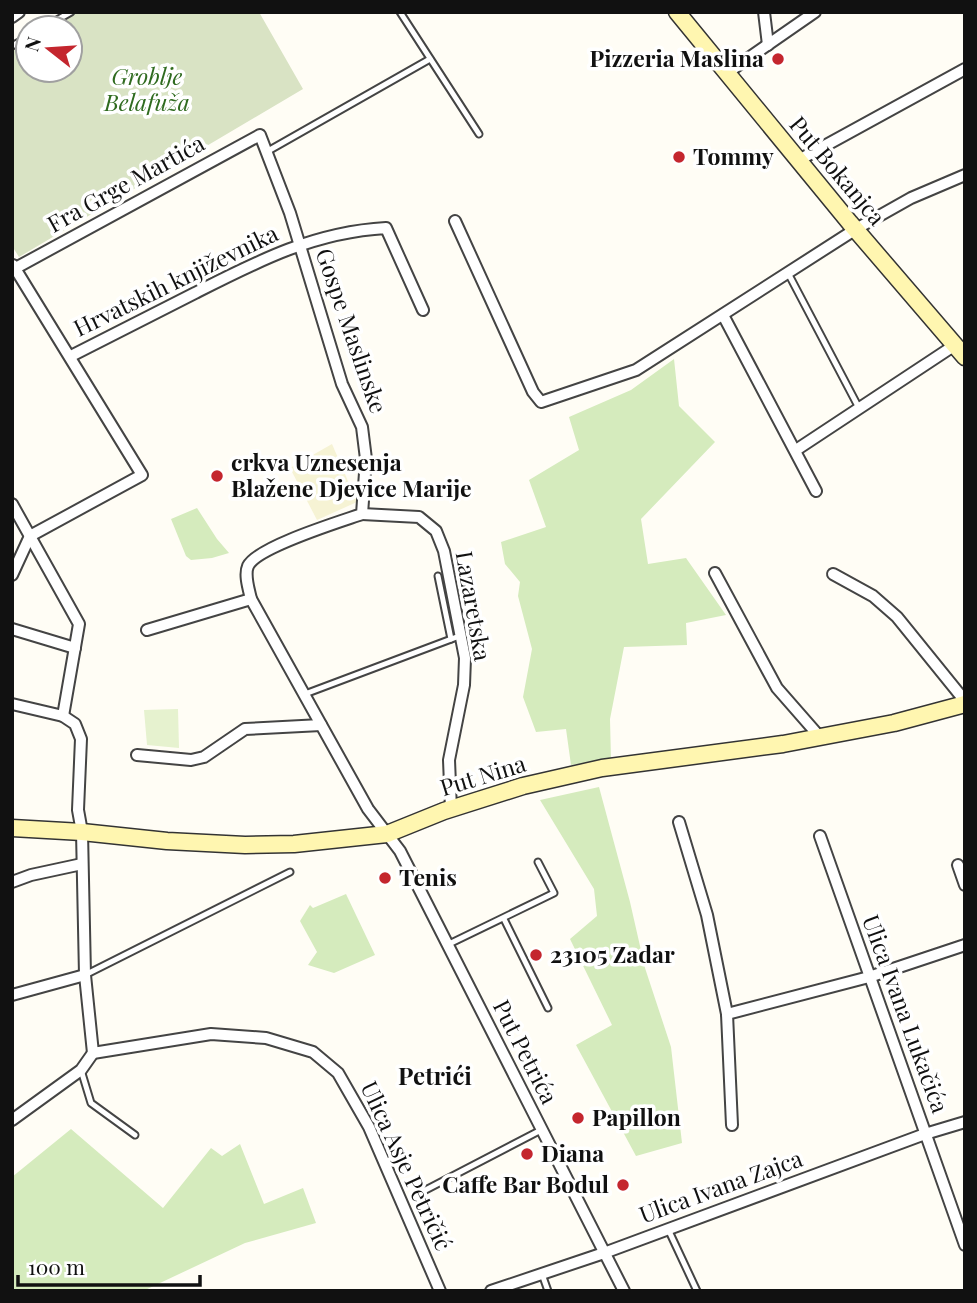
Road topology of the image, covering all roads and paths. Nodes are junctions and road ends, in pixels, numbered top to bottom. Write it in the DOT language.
graph roads {
  1 [pos="19,12"];
  2 [pos="400,12"];
  3 [pos="677,12"];
  4 [pos="764,12"];
  5 [pos="815,12"];
  6 [pos="12,17"];
  7 [pos="768,45"];
  8 [pos="430,59"];
  9 [pos="965,69"];
  10 [pos="727,73"];
  11 [pos="478,134"];
  12 [pos="260,135"];
  13 [pos="268,151"];
  14 [pos="799,160"];
  15 [pos="965,175"];
  16 [pos="455,221"];
  17 [pos="856,229"];
  18 [pos="299,244"];
  19 [pos="13,268"];
  20 [pos="788,273"];
  21 [pos="424,310"];
  22 [pos="723,315"];
  23 [pos="960,351"];
  24 [pos="71,356"];
  25 [pos="859,408"];
  26 [pos="796,450"];
  27 [pos="816,491"];
  28 [pos="12,504"];
  29 [pos="362,514"];
  30 [pos="30,536"];
  31 [pos="715,573"];
  32 [pos="833,573"];
  33 [pos="12,575"];
  34 [pos="438,576"];
  35 [pos="251,599"];
  36 [pos="12,629"];
  37 [pos="147,630"];
  38 [pos="456,637"];
  39 [pos="75,648"];
  40 [pos="304,695"];
  41 [pos="965,702"];
  42 [pos="12,704"];
  43 [pos="63,716"];
  44 [pos="321,725"];
  45 [pos="819,736"];
  46 [pos="137,755"];
  47 [pos="451,809"];
  48 [pos="679,822"];
  49 [pos="12,828"];
  50 [pos="82,832"];
  51 [pos="387,834"];
  52 [pos="820,835"];
  53 [pos="538,862"];
  54 [pos="82,864"];
  55 [pos="958,865"];
  56 [pos="290,872"];
  57 [pos="12,882"];
  58 [pos="965,885"];
  59 [pos="504,919"];
  60 [pos="447,944"];
  61 [pos="965,945"];
  62 [pos="85,975"];
  63 [pos="869,977"];
  64 [pos="12,995"];
  65 [pos="548,1008"];
  66 [pos="727,1014"];
  67 [pos="93,1053"];
  68 [pos="81,1070"];
  69 [pos="12,1120"];
  70 [pos="965,1122"];
  71 [pos="732,1125"];
  72 [pos="541,1130"];
  73 [pos="925,1134"];
  74 [pos="135,1135"];
  75 [pos="414,1196"];
  76 [pos="668,1229"];
  77 [pos="965,1245"];
  78 [pos="604,1253"];
  79 [pos="542,1273"];
  80 [pos="440,1291"];
  81 [pos="491,1291"];
  82 [pos="548,1291"];
  83 [pos="624,1291"];
  84 [pos="697,1291"];
  1 -- 6 [label="street"];
  2 -- 8 [label="lane"];
  3 -- 10 [label="main road, Put Bokanjca"];
  4 -- 7 [label="street"];
  5 -- 7 [label="street"];
  7 -- 10 [label="street"];
  8 -- 11 [label="lane"];
  8 -- 13 [label="lane"];
  9 -- 14 [label="street"];
  10 -- 14 [label="main road, Put Bokanjca"];
  12 -- 13 [label="street, Gospe Maslinske"];
  12 -- 19 [label="street, Fra Grge Martića"];
  13 -- 18 [label="street, Gospe Maslinske"];
  14 -- 17 [label="main road, Put Bokanjca"];
  15 -- 17 [label="street"];
  16 -- 22 [label="street"];
  17 -- 20 [label="street"];
  17 -- 23 [label="main road, Put Bokanjca"];
  18 -- 21 [label="street, Hrvatskih književnika"];
  18 -- 24 [label="street, Hrvatskih književnika"];
  18 -- 29 [label="street, Gospe Maslinske"];
  19 -- 24 [label="street"];
  20 -- 22 [label="street"];
  20 -- 25 [label="lane"];
  22 -- 26 [label="street"];
  23 -- 25 [label="street"];
  24 -- 30 [label="street"];
  25 -- 26 [label="street"];
  26 -- 27 [label="street"];
  28 -- 30 [label="street"];
  29 -- 35 [label="street"];
  29 -- 38 [label="street, Lazaretska"];
  30 -- 33 [label="street"];
  30 -- 39 [label="street"];
  31 -- 45 [label="street"];
  32 -- 41 [label="street"];
  34 -- 38 [label="lane"];
  35 -- 37 [label="street"];
  35 -- 40 [label="street"];
  36 -- 39 [label="street"];
  38 -- 40 [label="lane"];
  38 -- 47 [label="street, Lazaretska"];
  39 -- 43 [label="street"];
  40 -- 44 [label="street"];
  41 -- 45 [label="main road, Put Nina"];
  42 -- 43 [label="street"];
  43 -- 50 [label="street"];
  44 -- 46 [label="street"];
  44 -- 51 [label="street"];
  45 -- 47 [label="main road, Put Nina"];
  47 -- 51 [label="main road, Put Nina"];
  48 -- 66 [label="street"];
  49 -- 50 [label="main road, Put Nina"];
  50 -- 51 [label="main road, Put Nina"];
  50 -- 54 [label="street"];
  51 -- 60 [label="street, Put Petrića"];
  52 -- 63 [label="street, Ulica Ivana Lukačića"];
  53 -- 59 [label="lane"];
  54 -- 57 [label="street"];
  54 -- 62 [label="street"];
  55 -- 58 [label="street"];
  56 -- 62 [label="lane"];
  59 -- 60 [label="lane"];
  59 -- 65 [label="lane"];
  60 -- 72 [label="street, Put Petrića"];
  61 -- 63 [label="street"];
  62 -- 64 [label="street"];
  62 -- 67 [label="street"];
  63 -- 66 [label="street"];
  63 -- 73 [label="street, Ulica Ivana Lukačića"];
  66 -- 71 [label="street"];
  67 -- 68 [label="street"];
  67 -- 80 [label="street, Ulica Asje Petričić"];
  68 -- 69 [label="street"];
  68 -- 74 [label="lane"];
  70 -- 73 [label="street, Ulica Ivana Zajca"];
  72 -- 75 [label="lane"];
  72 -- 78 [label="street, Put Petrića"];
  73 -- 76 [label="street, Ulica Ivana Zajca"];
  73 -- 77 [label="street, Ulica Ivana Lukačića"];
  76 -- 78 [label="street, Ulica Ivana Zajca"];
  76 -- 84 [label="lane"];
  78 -- 79 [label="street, Ulica Ivana Zajca"];
  78 -- 83 [label="street, Put Petrića"];
  79 -- 81 [label="street, Ulica Ivana Zajca"];
  79 -- 82 [label="lane"];
}
